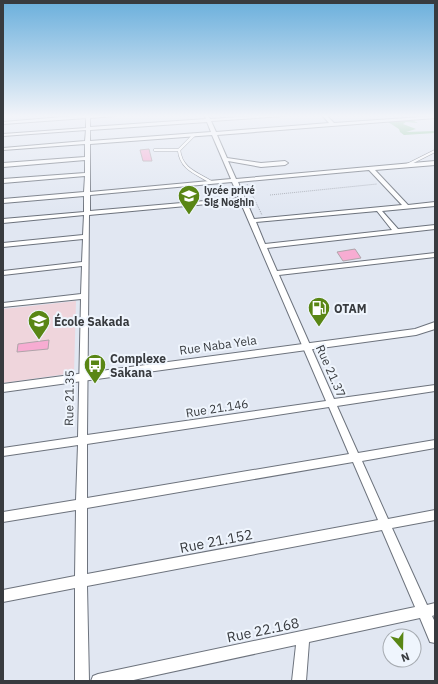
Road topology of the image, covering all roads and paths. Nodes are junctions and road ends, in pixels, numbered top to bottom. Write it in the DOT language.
graph roads {
  1 [pos="28,147"];
  2 [pos="88,147"];
  3 [pos="182,147"];
  4 [pos="220,147"];
  5 [pos="3,149"];
  6 [pos="155,150"];
  7 [pos="179,150"];
  8 [pos="435,151"];
  9 [pos="88,158"];
  10 [pos="225,159"];
  11 [pos="285,163"];
  12 [pos="435,163"];
  13 [pos="3,165"];
  14 [pos="403,166"];
  15 [pos="371,169"];
  16 [pos="87,174"];
  17 [pos="245,179"];
  18 [pos="234,180"];
  19 [pos="3,181"];
  20 [pos="211,182"];
  21 [pos="385,184"];
  22 [pos="87,193"];
  23 [pos="270,195"];
  24 [pos="243,199"];
  25 [pos="3,201"];
  26 [pos="435,204"];
  27 [pos="406,206"];
  28 [pos="378,209"];
  29 [pos="86,214"];
  30 [pos="264,220"];
  31 [pos="3,221"];
  32 [pos="252,221"];
  33 [pos="435,227"];
  34 [pos="396,231"];
  35 [pos="86,237"];
  36 [pos="3,245"];
  37 [pos="263,246"];
  38 [pos="435,255"];
  39 [pos="85,264"];
  40 [pos="3,273"];
  41 [pos="274,273"];
  42 [pos="84,296"];
  43 [pos="3,305"];
  44 [pos="435,326"];
  45 [pos="306,346"];
  46 [pos="82,377"];
  47 [pos="3,388"];
  48 [pos="435,388"];
  49 [pos="331,403"];
  50 [pos="82,440"];
  51 [pos="435,444"];
  52 [pos="3,452"];
  53 [pos="355,457"];
  54 [pos="81,504"];
  55 [pos="435,515"];
  56 [pos="3,517"];
  57 [pos="385,524"];
  58 [pos="80,581"];
  59 [pos="3,596"];
  60 [pos="429,610"];
  61 [pos="435,637"];
  62 [pos="303,638"];
  63 [pos="82,681"];
  64 [pos="98,681"];
  65 [pos="298,681"];
  1 -- 5 [label="street"];
  2 -- 9 [label="street, Rue 21.35"];
  3 -- 7 [label="lane"];
  4 -- 10 [label="street, Rue 21.37"];
  6 -- 7 [label="lane"];
  7 -- 20 [label="lane"];
  8 -- 14 [label="lane"];
  9 -- 13 [label="street"];
  9 -- 16 [label="street, Rue 21.35"];
  10 -- 11 [label="street"];
  10 -- 18 [label="street, Rue 21.37"];
  12 -- 14 [label="street"];
  14 -- 15 [label="street"];
  15 -- 17 [label="street"];
  15 -- 21 [label="street"];
  16 -- 19 [label="street"];
  16 -- 22 [label="street, Rue 21.35"];
  17 -- 18 [label="street"];
  17 -- 30 [label="path"];
  18 -- 20 [label="street"];
  18 -- 24 [label="street, Rue 21.37"];
  20 -- 22 [label="street"];
  21 -- 23 [label="path"];
  21 -- 27 [label="street"];
  22 -- 25 [label="street"];
  22 -- 29 [label="street, Rue 21.35"];
  24 -- 29 [label="street"];
  24 -- 32 [label="street, Rue 21.37"];
  26 -- 27 [label="street"];
  27 -- 28 [label="street"];
  28 -- 30 [label="street"];
  28 -- 34 [label="street"];
  29 -- 31 [label="street"];
  29 -- 35 [label="street, Rue 21.35"];
  30 -- 32 [label="street"];
  32 -- 37 [label="street, Rue 21.37"];
  33 -- 34 [label="street"];
  34 -- 37 [label="street"];
  35 -- 36 [label="street"];
  35 -- 39 [label="street, Rue 21.35"];
  37 -- 41 [label="street, Rue 21.37"];
  38 -- 41 [label="street"];
  39 -- 40 [label="street"];
  39 -- 42 [label="street, Rue 21.35"];
  41 -- 45 [label="street, Rue 21.37"];
  42 -- 43 [label="street"];
  42 -- 46 [label="street, Rue 21.35"];
  44 -- 45 [label="street, Rue Naba Yela"];
  45 -- 46 [label="street, Rue Naba Yela"];
  45 -- 49 [label="street, Rue 21.37"];
  46 -- 47 [label="street, Rue Naba Yela"];
  46 -- 50 [label="street, Rue 21.35"];
  48 -- 49 [label="street, Rue 21.146"];
  49 -- 50 [label="street, Rue 21.146"];
  49 -- 53 [label="street, Rue 21.37"];
  50 -- 52 [label="street, Rue 21.146"];
  50 -- 54 [label="street, Rue 21.35"];
  51 -- 53 [label="street"];
  53 -- 54 [label="street"];
  53 -- 57 [label="street, Rue 21.37"];
  54 -- 56 [label="street"];
  54 -- 58 [label="street, Rue 21.35"];
  55 -- 57 [label="street, Rue 21.152"];
  57 -- 58 [label="street, Rue 21.152"];
  57 -- 60 [label="street, Rue 21.37"];
  58 -- 59 [label="street, Rue 21.152"];
  58 -- 63 [label="street, Rue 21.35"];
  60 -- 61 [label="street, Rue 21.37"];
  60 -- 62 [label="street, Rue 22.168"];
  62 -- 64 [label="street, Rue 22.168"];
  62 -- 65 [label="street"];
}
